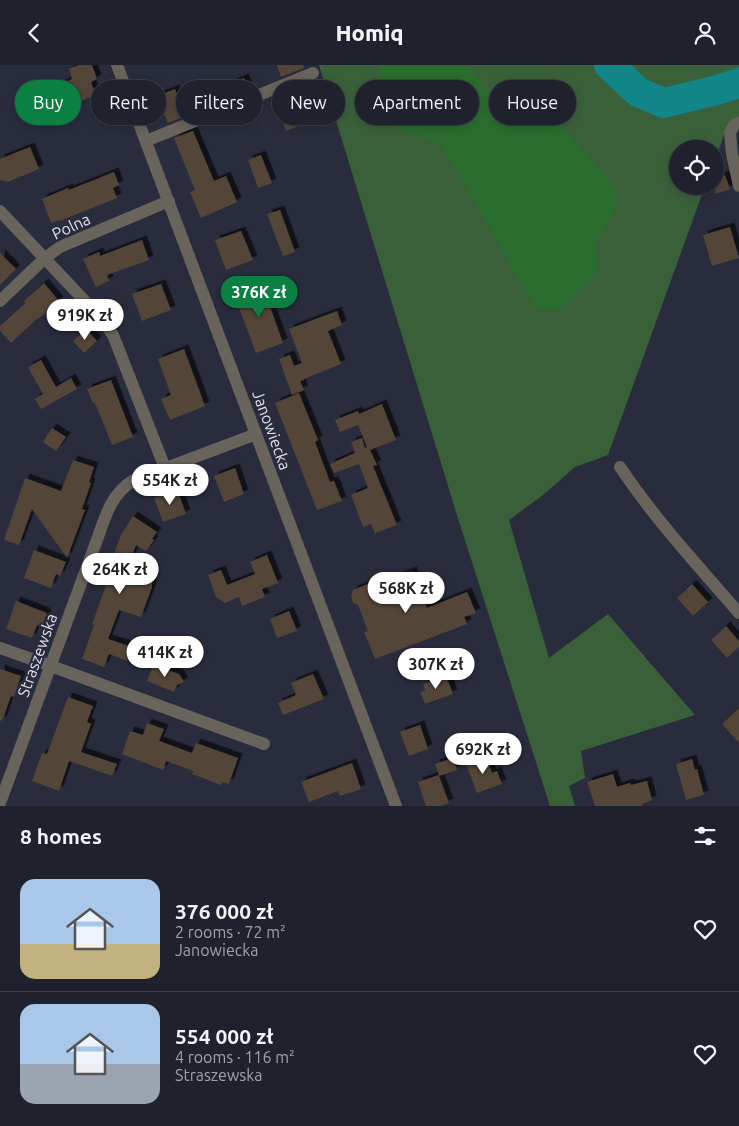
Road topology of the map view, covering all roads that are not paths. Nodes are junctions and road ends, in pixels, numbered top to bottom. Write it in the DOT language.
graph roads {
  1 [pos="117,65"];
  2 [pos="313,73"];
  3 [pos="739,123"];
  4 [pos="146,141"];
  5 [pos="739,185"];
  6 [pos="169,201"];
  7 [pos="0,211"];
  8 [pos="45,258"];
  9 [pos="0,301"];
  10 [pos="256,434"];
  11 [pos="620,467"];
  12 [pos="166,468"];
  13 [pos="739,613"];
  14 [pos="0,648"];
  15 [pos="51,666"];
  16 [pos="264,744"];
  17 [pos="0,803"];
  18 [pos="396,806"];
  1 -- 4 [label="street, Janowiecka"];
  2 -- 4 [label="street"];
  3 -- 5 [label="street"];
  4 -- 6 [label="street, Janowiecka"];
  6 -- 8 [label="street, Polna"];
  6 -- 10 [label="street, Janowiecka"];
  7 -- 8 [label="street"];
  8 -- 9 [label="street, Polna"];
  8 -- 12 [label="street"];
  10 -- 12 [label="street, Straszewska"];
  10 -- 18 [label="street, Janowiecka"];
  11 -- 13 [label="street"];
  12 -- 15 [label="street, Straszewska"];
  14 -- 15 [label="street"];
  15 -- 16 [label="street"];
  15 -- 17 [label="street, Straszewska"];
}
